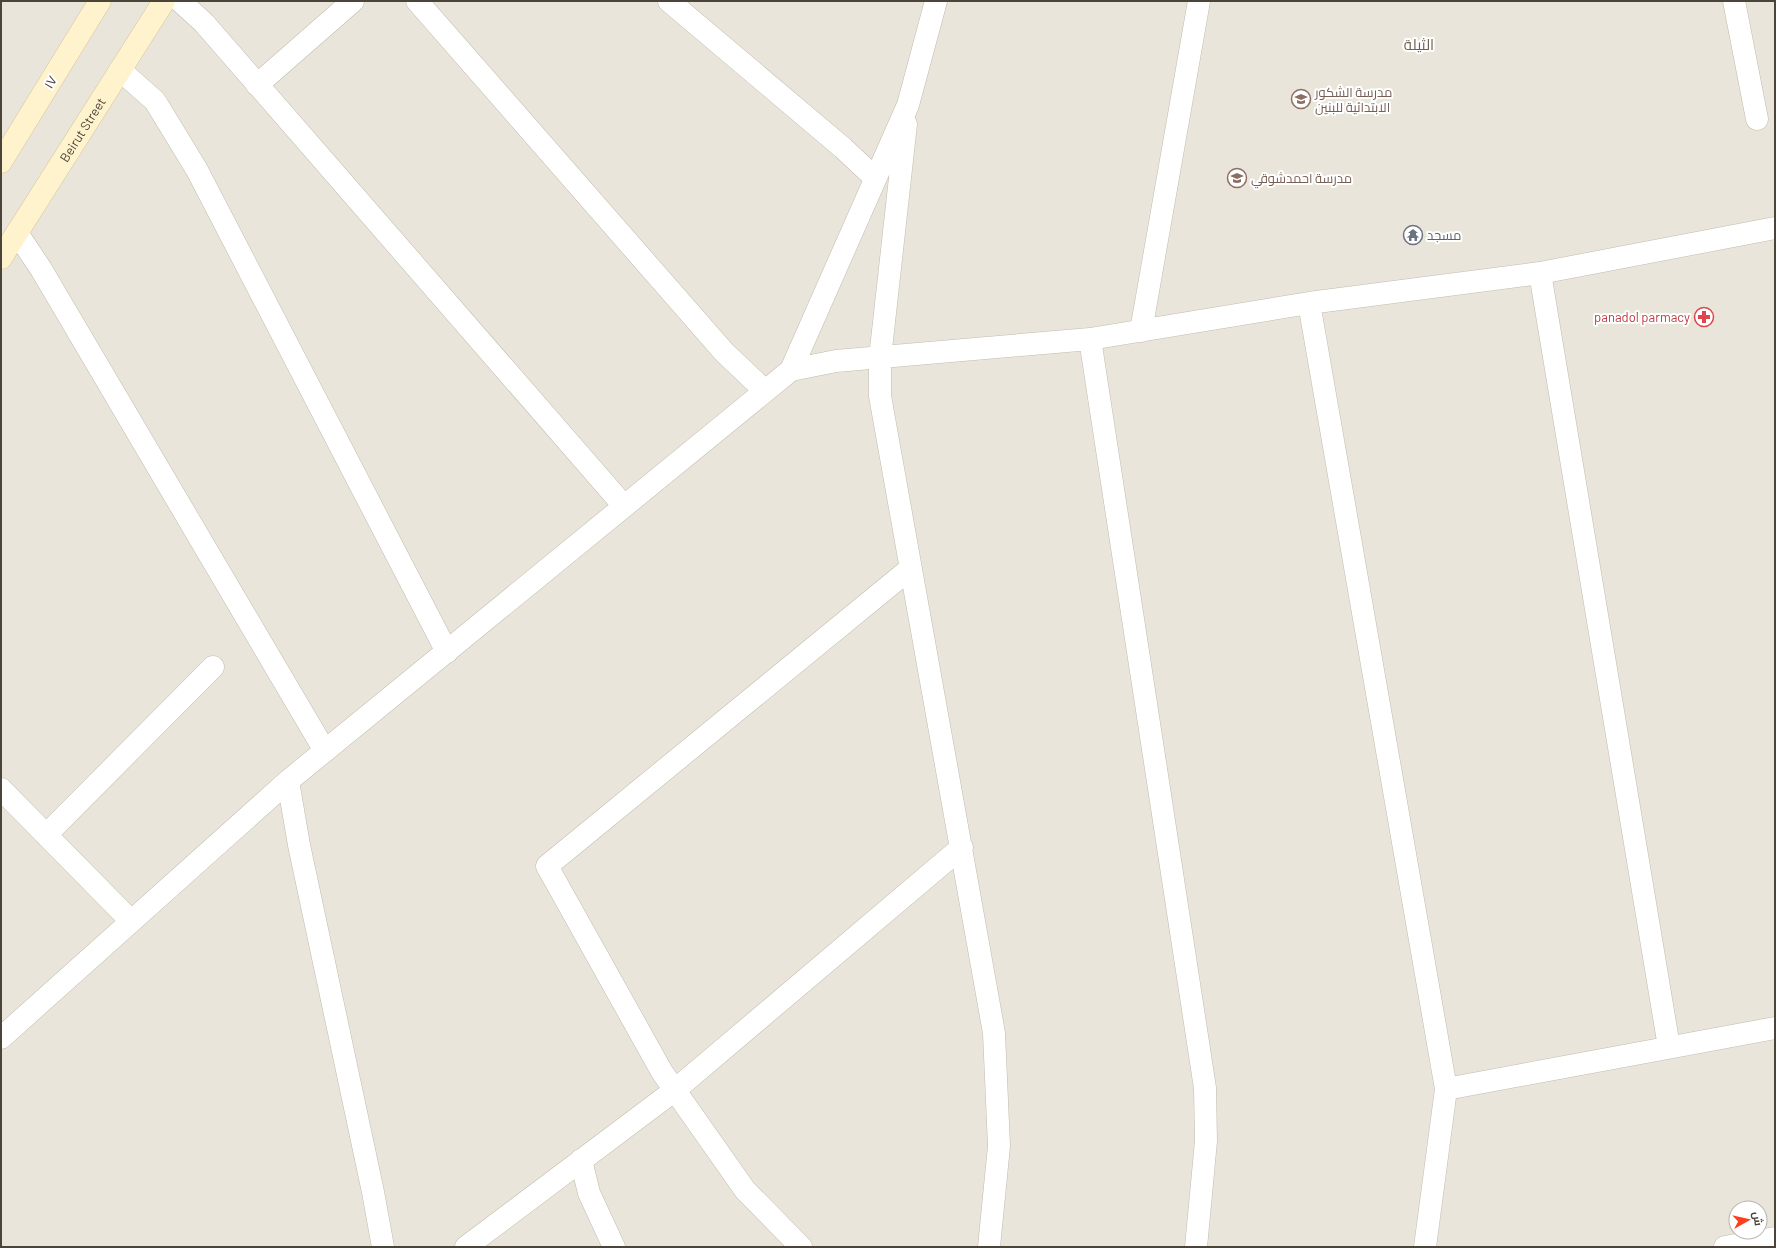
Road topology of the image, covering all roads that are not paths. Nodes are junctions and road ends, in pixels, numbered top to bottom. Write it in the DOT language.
graph roads {
  1 [pos="100,1"];
  2 [pos="164,1"];
  3 [pos="180,1"];
  4 [pos="353,1"];
  5 [pos="417,1"];
  6 [pos="669,1"];
  7 [pos="936,1"];
  8 [pos="1199,1"];
  9 [pos="1734,1"];
  10 [pos="120,70"];
  11 [pos="258,85"];
  12 [pos="908,105"];
  13 [pos="1757,119"];
  14 [pos="1,162"];
  15 [pos="875,178"];
  16 [pos="1775,228"];
  17 [pos="17,233"];
  18 [pos="1,258"];
  19 [pos="1540,272"];
  20 [pos="1309,303"];
  21 [pos="1141,331"];
  22 [pos="1090,339"];
  23 [pos="880,358"];
  24 [pos="791,370"];
  25 [pos="765,391"];
  26 [pos="624,506"];
  27 [pos="911,568"];
  28 [pos="447,652"];
  29 [pos="213,667"];
  30 [pos="325,751"];
  31 [pos="288,781"];
  32 [pos="1,789"];
  33 [pos="46,835"];
  34 [pos="962,847"];
  35 [pos="131,921"];
  36 [pos="1775,1028"];
  37 [pos="1,1038"];
  38 [pos="1669,1047"];
  39 [pos="1446,1089"];
  40 [pos="675,1090"];
  41 [pos="581,1160"];
  42 [pos="1775,1238"];
  43 [pos="383,1247"];
  44 [pos="466,1247"];
  45 [pos="614,1247"];
  46 [pos="801,1247"];
  47 [pos="989,1247"];
  48 [pos="1196,1247"];
  49 [pos="1425,1247"];
  50 [pos="1725,1247"];
  1 -- 14 [label="main road, ١٧"];
  2 -- 10 [label="main road, Beirut Street"];
  3 -- 11 [label="street"];
  4 -- 11 [label="street"];
  5 -- 25 [label="street"];
  6 -- 15 [label="street"];
  7 -- 12 [label="street"];
  8 -- 21 [label="street"];
  9 -- 13 [label="street"];
  10 -- 17 [label="main road, Beirut Street"];
  10 -- 28 [label="street"];
  11 -- 26 [label="street"];
  12 -- 15 [label="street"];
  12 -- 23 [label="street"];
  15 -- 24 [label="street"];
  16 -- 19 [label="street"];
  17 -- 18 [label="main road, Beirut Street"];
  17 -- 30 [label="street"];
  19 -- 20 [label="street"];
  19 -- 38 [label="street"];
  20 -- 21 [label="street"];
  20 -- 39 [label="street"];
  21 -- 22 [label="street"];
  22 -- 23 [label="street"];
  22 -- 48 [label="street"];
  23 -- 24 [label="street"];
  23 -- 27 [label="street"];
  24 -- 25 [label="street"];
  25 -- 26 [label="street"];
  26 -- 28 [label="street"];
  27 -- 34 [label="street"];
  27 -- 40 [label="street"];
  28 -- 30 [label="street"];
  29 -- 33 [label="street"];
  30 -- 31 [label="street"];
  31 -- 35 [label="street"];
  31 -- 43 [label="street"];
  32 -- 33 [label="street"];
  33 -- 35 [label="street"];
  34 -- 40 [label="street"];
  34 -- 47 [label="street"];
  35 -- 37 [label="street"];
  36 -- 38 [label="street"];
  38 -- 39 [label="street"];
  39 -- 49 [label="street"];
  40 -- 41 [label="street"];
  40 -- 46 [label="street"];
  41 -- 44 [label="street"];
  41 -- 45 [label="street"];
  42 -- 50 [label="street"];
}
